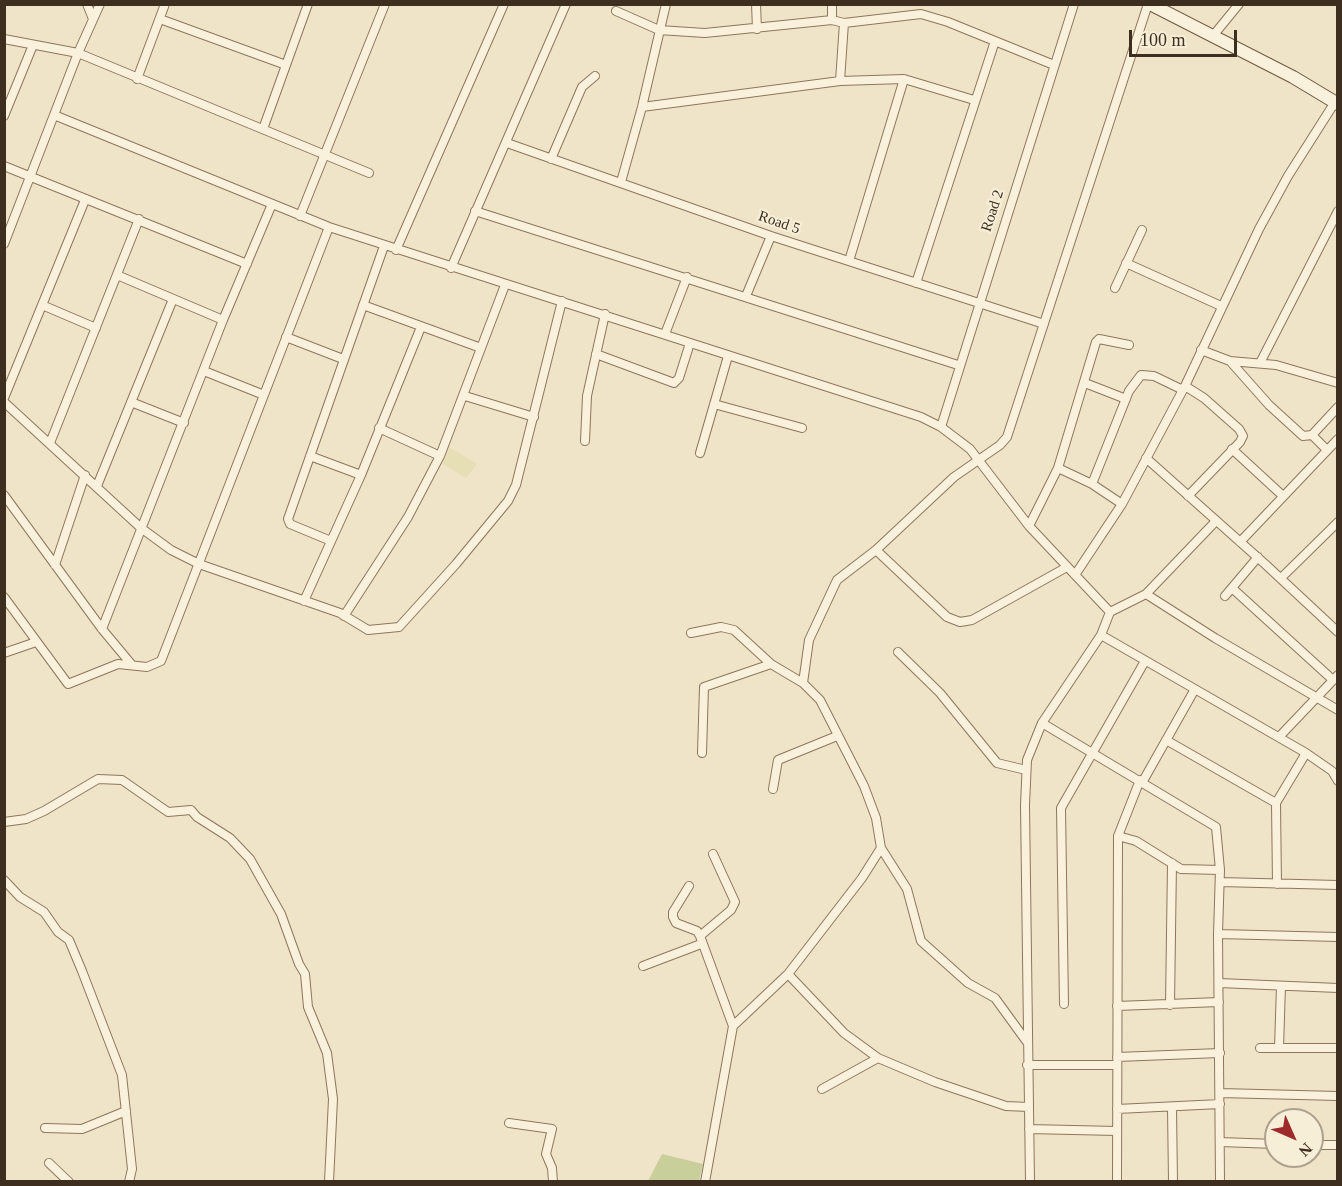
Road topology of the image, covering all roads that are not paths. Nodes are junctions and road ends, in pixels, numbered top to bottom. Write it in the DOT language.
graph roads {
  1 [pos="87,4"];
  2 [pos="100,4"];
  3 [pos="165,4"];
  4 [pos="385,4"];
  5 [pos="504,4"];
  6 [pos="566,4"];
  7 [pos="666,4"];
  8 [pos="756,4"];
  9 [pos="832,4"];
  10 [pos="925,4"];
  11 [pos="1149,4"];
  12 [pos="1239,4"];
  13 [pos="307,5"];
  14 [pos="1073,5"];
  15 [pos="616,11"];
  16 [pos="921,14"];
  17 [pos="93,19"];
  18 [pos="160,19"];
  19 [pos="832,20"];
  20 [pos="844,23"];
  21 [pos="757,29"];
  22 [pos="659,30"];
  23 [pos="1212,37"];
  24 [pos="4,39"];
  25 [pos="995,41"];
  26 [pos="33,45"];
  27 [pos="78,52"];
  28 [pos="286,65"];
  29 [pos="1054,65"];
  30 [pos="595,76"];
  31 [pos="137,79"];
  32 [pos="904,79"];
  33 [pos="840,81"];
  34 [pos="974,100"];
  35 [pos="7,101"];
  36 [pos="1336,103"];
  37 [pos="642,107"];
  38 [pos="54,115"];
  39 [pos="4,116"];
  40 [pos="263,129"];
  41 [pos="507,143"];
  42 [pos="324,154"];
  43 [pos="551,159"];
  44 [pos="4,166"];
  45 [pos="369,173"];
  46 [pos="32,176"];
  47 [pos="621,182"];
  48 [pos="85,200"];
  49 [pos="272,204"];
  50 [pos="475,211"];
  51 [pos="1338,211"];
  52 [pos="300,216"];
  53 [pos="139,219"];
  54 [pos="329,227"];
  55 [pos="1142,230"];
  56 [pos="771,236"];
  57 [pos="4,244"];
  58 [pos="384,246"];
  59 [pos="396,250"];
  60 [pos="849,261"];
  61 [pos="1126,263"];
  62 [pos="247,264"];
  63 [pos="451,268"];
  64 [pos="117,275"];
  65 [pos="687,277"];
  66 [pos="916,283"];
  67 [pos="505,285"];
  68 [pos="1115,288"];
  69 [pos="746,296"];
  70 [pos="173,299"];
  71 [pos="562,301"];
  72 [pos="978,303"];
  73 [pos="42,304"];
  74 [pos="363,305"];
  75 [pos="1221,306"];
  76 [pos="605,314"];
  77 [pos="223,320"];
  78 [pos="1044,324"];
  79 [pos="420,327"];
  80 [pos="96,328"];
  81 [pos="665,334"];
  82 [pos="286,337"];
  83 [pos="690,343"];
  84 [pos="1129,345"];
  85 [pos="481,348"];
  86 [pos="1201,350"];
  87 [pos="596,354"];
  88 [pos="728,356"];
  89 [pos="343,359"];
  90 [pos="1230,361"];
  91 [pos="1260,363"];
  92 [pos="958,365"];
  93 [pos="204,371"];
  94 [pos="1085,383"];
  95 [pos="1338,383"];
  96 [pos="1184,388"];
  97 [pos="264,395"];
  98 [pos="465,396"];
  99 [pos="1126,399"];
  100 [pos="4,400"];
  101 [pos="131,402"];
  102 [pos="714,404"];
  103 [pos="1338,407"];
  104 [pos="534,417"];
  105 [pos="184,423"];
  106 [pos="941,427"];
  107 [pos="379,428"];
  108 [pos="802,428"];
  109 [pos="1312,435"];
  110 [pos="1338,440"];
  111 [pos="585,441"];
  112 [pos="50,443"];
  113 [pos="1233,449"];
  114 [pos="1327,450"];
  115 [pos="700,453"];
  116 [pos="310,456"];
  117 [pos="440,456"];
  118 [pos="1146,458"];
  119 [pos="978,460"];
  120 [pos="1058,468"];
  121 [pos="85,475"];
  122 [pos="361,475"];
  123 [pos="1092,484"];
  124 [pos="97,486"];
  125 [pos="4,495"];
  126 [pos="1188,496"];
  127 [pos="1283,496"];
  128 [pos="1122,504"];
  129 [pos="1215,522"];
  130 [pos="1338,522"];
  131 [pos="1029,526"];
  132 [pos="141,528"];
  133 [pos="331,541"];
  134 [pos="1240,542"];
  135 [pos="876,550"];
  136 [pos="1258,557"];
  137 [pos="199,564"];
  138 [pos="55,565"];
  139 [pos="1067,567"];
  140 [pos="1075,575"];
  141 [pos="1281,578"];
  142 [pos="1232,588"];
  143 [pos="1146,594"];
  144 [pos="1225,596"];
  145 [pos="4,597"];
  146 [pos="304,601"];
  147 [pos="1110,612"];
  148 [pos="344,616"];
  149 [pos="102,629"];
  150 [pos="1338,632"];
  151 [pos="691,633"];
  152 [pos="1101,635"];
  153 [pos="36,642"];
  154 [pos="898,652"];
  155 [pos="4,653"];
  156 [pos="1145,661"];
  157 [pos="771,664"];
  158 [pos="132,665"];
  159 [pos="1335,678"];
  160 [pos="803,683"];
  161 [pos="1195,689"];
  162 [pos="1316,698"];
  163 [pos="1338,710"];
  164 [pos="1042,723"];
  165 [pos="837,736"];
  166 [pos="1279,737"];
  167 [pos="1166,740"];
  168 [pos="1091,752"];
  169 [pos="702,753"];
  170 [pos="1306,753"];
  171 [pos="1026,771"];
  172 [pos="1140,780"];
  173 [pos="1338,781"];
  174 [pos="773,789"];
  175 [pos="1276,803"];
  176 [pos="4,822"];
  177 [pos="1118,836"];
  178 [pos="881,848"];
  179 [pos="713,854"];
  180 [pos="1172,863"];
  181 [pos="1220,870"];
  182 [pos="4,880"];
  183 [pos="1220,882"];
  184 [pos="1277,884"];
  185 [pos="1338,885"];
  186 [pos="688,886"];
  187 [pos="1218,934"];
  188 [pos="1338,937"];
  189 [pos="700,940"];
  190 [pos="643,966"];
  191 [pos="788,974"];
  192 [pos="1219,983"];
  193 [pos="1281,986"];
  194 [pos="1338,988"];
  195 [pos="1219,1002"];
  196 [pos="1064,1004"];
  197 [pos="1170,1005"];
  198 [pos="1117,1006"];
  199 [pos="733,1026"];
  200 [pos="1027,1042"];
  201 [pos="1260,1048"];
  202 [pos="1279,1048"];
  203 [pos="1338,1048"];
  204 [pos="1220,1053"];
  205 [pos="878,1058"];
  206 [pos="1117,1061"];
  207 [pos="1027,1065"];
  208 [pos="822,1089"];
  209 [pos="1220,1093"];
  210 [pos="1338,1096"];
  211 [pos="1220,1104"];
  212 [pos="1029,1107"];
  213 [pos="1172,1108"];
  214 [pos="1117,1109"];
  215 [pos="126,1111"];
  216 [pos="509,1123"];
  217 [pos="45,1128"];
  218 [pos="1029,1129"];
  219 [pos="1118,1131"];
  220 [pos="1220,1142"];
  221 [pos="1264,1143"];
  222 [pos="49,1163"];
  223 [pos="69,1182"];
  224 [pos="129,1182"];
  225 [pos="329,1182"];
  226 [pos="553,1182"];
  227 [pos="705,1182"];
  228 [pos="1030,1182"];
  229 [pos="1117,1182"];
  230 [pos="1173,1182"];
  231 [pos="1221,1182"];
  1 -- 17 [label="street"];
  2 -- 17 [label="street"];
  3 -- 18 [label="street"];
  4 -- 42 [label="street"];
  5 -- 59 [label="street"];
  6 -- 41 [label="street"];
  7 -- 22 [label="street"];
  8 -- 21 [label="street"];
  9 -- 19 [label="street"];
  10 -- 16 [label="street"];
  11 -- 23 [label="street"];
  11 -- 78 [label="street"];
  12 -- 23 [label="street"];
  13 -- 28 [label="street"];
  14 -- 29 [label="street, Road 2"];
  15 -- 22 [label="street"];
  16 -- 20 [label="street"];
  16 -- 25 [label="street"];
  17 -- 27 [label="street"];
  18 -- 28 [label="street"];
  18 -- 31 [label="street"];
  19 -- 20 [label="street"];
  19 -- 21 [label="street"];
  20 -- 33 [label="street"];
  21 -- 22 [label="street"];
  22 -- 37 [label="street"];
  23 -- 36 [label="street"];
  24 -- 26 [label="street"];
  25 -- 29 [label="street"];
  25 -- 34 [label="street"];
  26 -- 27 [label="street"];
  26 -- 35 [label="street"];
  27 -- 31 [label="street"];
  27 -- 38 [label="street"];
  28 -- 40 [label="street"];
  29 -- 72 [label="street, Road 2"];
  30 -- 43 [label="street"];
  31 -- 40 [label="street"];
  32 -- 33 [label="street"];
  32 -- 34 [label="street"];
  32 -- 60 [label="street"];
  33 -- 37 [label="street"];
  34 -- 66 [label="street"];
  35 -- 39 [label="street"];
  36 -- 75 [label="street"];
  37 -- 47 [label="street"];
  38 -- 46 [label="street"];
  38 -- 49 [label="street"];
  40 -- 42 [label="street"];
  41 -- 43 [label="street, Road 5"];
  41 -- 50 [label="street"];
  42 -- 45 [label="street"];
  42 -- 52 [label="street"];
  43 -- 47 [label="street, Road 5"];
  44 -- 46 [label="street"];
  46 -- 48 [label="street"];
  46 -- 57 [label="street"];
  47 -- 56 [label="street, Road 5"];
  48 -- 53 [label="street"];
  48 -- 73 [label="street"];
  49 -- 52 [label="street"];
  49 -- 62 [label="street"];
  50 -- 63 [label="street"];
  50 -- 65 [label="street"];
  51 -- 91 [label="street"];
  52 -- 54 [label="street"];
  53 -- 62 [label="street"];
  53 -- 64 [label="street"];
  54 -- 58 [label="street"];
  54 -- 82 [label="street"];
  55 -- 61 [label="street"];
  56 -- 60 [label="street, Road 5"];
  56 -- 69 [label="street"];
  58 -- 59 [label="street"];
  58 -- 74 [label="street"];
  59 -- 63 [label="street"];
  60 -- 66 [label="street, Road 5"];
  61 -- 68 [label="street"];
  61 -- 75 [label="street"];
  62 -- 77 [label="street"];
  63 -- 67 [label="street"];
  64 -- 70 [label="street"];
  64 -- 80 [label="street"];
  65 -- 69 [label="street"];
  65 -- 81 [label="street"];
  66 -- 72 [label="street, Road 5"];
  67 -- 71 [label="street"];
  67 -- 85 [label="street"];
  69 -- 92 [label="street"];
  70 -- 77 [label="street"];
  70 -- 101 [label="street"];
  71 -- 76 [label="street"];
  71 -- 104 [label="street"];
  72 -- 78 [label="street, Road 5"];
  72 -- 92 [label="street, Road 2"];
  73 -- 80 [label="street"];
  73 -- 100 [label="street"];
  74 -- 79 [label="street"];
  74 -- 89 [label="street"];
  75 -- 86 [label="street"];
  76 -- 81 [label="street"];
  76 -- 87 [label="street"];
  77 -- 93 [label="street"];
  78 -- 119 [label="street"];
  79 -- 85 [label="street"];
  79 -- 107 [label="street"];
  80 -- 112 [label="street"];
  81 -- 83 [label="street"];
  82 -- 89 [label="street"];
  82 -- 97 [label="street"];
  83 -- 87 [label="street"];
  83 -- 88 [label="street"];
  84 -- 94 [label="street"];
  85 -- 98 [label="street"];
  86 -- 90 [label="street"];
  86 -- 96 [label="street"];
  87 -- 111 [label="street"];
  88 -- 102 [label="street"];
  88 -- 106 [label="street"];
  89 -- 116 [label="street"];
  90 -- 91 [label="street"];
  90 -- 109 [label="street"];
  91 -- 95 [label="street"];
  92 -- 106 [label="street, Road 2"];
  93 -- 97 [label="street"];
  93 -- 105 [label="street"];
  94 -- 99 [label="street"];
  94 -- 120 [label="street"];
  96 -- 99 [label="street"];
  96 -- 113 [label="street"];
  96 -- 118 [label="street"];
  97 -- 137 [label="street"];
  98 -- 104 [label="street"];
  98 -- 117 [label="street"];
  99 -- 123 [label="street"];
  100 -- 112 [label="street"];
  101 -- 105 [label="street"];
  101 -- 124 [label="street"];
  102 -- 108 [label="street"];
  102 -- 115 [label="street"];
  103 -- 109 [label="street"];
  104 -- 148 [label="street"];
  105 -- 132 [label="street"];
  106 -- 119 [label="street"];
  107 -- 117 [label="street"];
  107 -- 122 [label="street"];
  109 -- 114 [label="street"];
  110 -- 114 [label="street"];
  112 -- 121 [label="street"];
  113 -- 126 [label="street"];
  113 -- 127 [label="street"];
  114 -- 127 [label="street"];
  116 -- 122 [label="street"];
  116 -- 133 [label="street"];
  117 -- 148 [label="street"];
  118 -- 126 [label="street"];
  118 -- 128 [label="street"];
  119 -- 131 [label="street"];
  119 -- 135 [label="street"];
  120 -- 123 [label="street"];
  120 -- 131 [label="street"];
  121 -- 124 [label="street"];
  121 -- 138 [label="street"];
  122 -- 133 [label="street"];
  123 -- 128 [label="street"];
  124 -- 132 [label="street"];
  125 -- 138 [label="street"];
  126 -- 129 [label="street"];
  127 -- 134 [label="street"];
  128 -- 140 [label="street"];
  129 -- 134 [label="street"];
  129 -- 143 [label="street"];
  130 -- 141 [label="street"];
  131 -- 139 [label="street"];
  132 -- 137 [label="street"];
  132 -- 149 [label="street"];
  133 -- 146 [label="street"];
  134 -- 136 [label="street"];
  135 -- 139 [label="street"];
  135 -- 160 [label="street"];
  136 -- 141 [label="street"];
  136 -- 142 [label="street"];
  137 -- 146 [label="street"];
  137 -- 158 [label="street"];
  138 -- 149 [label="street"];
  139 -- 140 [label="street"];
  140 -- 147 [label="street"];
  141 -- 150 [label="street"];
  142 -- 144 [label="street"];
  142 -- 159 [label="street"];
  143 -- 147 [label="street"];
  143 -- 162 [label="street"];
  145 -- 153 [label="street"];
  146 -- 148 [label="street"];
  147 -- 152 [label="street"];
  149 -- 158 [label="street"];
  151 -- 157 [label="street"];
  152 -- 156 [label="street"];
  152 -- 164 [label="street"];
  153 -- 155 [label="street"];
  153 -- 158 [label="street"];
  154 -- 171 [label="street"];
  156 -- 161 [label="street"];
  156 -- 168 [label="street"];
  157 -- 160 [label="street"];
  157 -- 169 [label="street"];
  159 -- 162 [label="street"];
  160 -- 165 [label="street"];
  161 -- 166 [label="street"];
  161 -- 167 [label="street"];
  162 -- 163 [label="street"];
  162 -- 166 [label="street"];
  164 -- 168 [label="street"];
  164 -- 171 [label="street"];
  165 -- 174 [label="street"];
  165 -- 178 [label="street"];
  166 -- 170 [label="street"];
  167 -- 172 [label="street"];
  167 -- 175 [label="street"];
  168 -- 172 [label="street"];
  168 -- 196 [label="street"];
  170 -- 173 [label="street"];
  170 -- 175 [label="street"];
  171 -- 200 [label="street"];
  172 -- 177 [label="street"];
  172 -- 181 [label="street"];
  175 -- 184 [label="street"];
  176 -- 225 [label="street"];
  177 -- 180 [label="street"];
  177 -- 198 [label="street"];
  178 -- 191 [label="street"];
  178 -- 200 [label="street"];
  179 -- 189 [label="street"];
  180 -- 181 [label="street"];
  180 -- 197 [label="street"];
  181 -- 183 [label="street"];
  182 -- 215 [label="street"];
  183 -- 184 [label="street"];
  183 -- 187 [label="street"];
  184 -- 185 [label="street"];
  186 -- 189 [label="street"];
  187 -- 188 [label="street"];
  187 -- 192 [label="street"];
  189 -- 190 [label="street"];
  189 -- 199 [label="street"];
  191 -- 199 [label="street"];
  191 -- 205 [label="street"];
  192 -- 193 [label="street"];
  192 -- 195 [label="street"];
  193 -- 194 [label="street"];
  193 -- 202 [label="street"];
  195 -- 197 [label="street"];
  195 -- 204 [label="street"];
  197 -- 198 [label="street"];
  198 -- 206 [label="street"];
  199 -- 227 [label="street"];
  200 -- 207 [label="street"];
  201 -- 202 [label="street"];
  202 -- 203 [label="street"];
  204 -- 206 [label="street"];
  204 -- 209 [label="street"];
  205 -- 208 [label="street"];
  205 -- 212 [label="street"];
  206 -- 207 [label="street"];
  206 -- 214 [label="street"];
  207 -- 212 [label="street"];
  209 -- 210 [label="street"];
  209 -- 211 [label="street"];
  211 -- 213 [label="street"];
  211 -- 220 [label="street"];
  212 -- 218 [label="street"];
  213 -- 214 [label="street"];
  213 -- 230 [label="street"];
  214 -- 219 [label="street"];
  215 -- 217 [label="street"];
  215 -- 224 [label="street"];
  216 -- 226 [label="street"];
  218 -- 219 [label="street"];
  218 -- 228 [label="street"];
  219 -- 229 [label="street"];
  220 -- 221 [label="street"];
  220 -- 231 [label="street"];
  222 -- 223 [label="street"];
}
